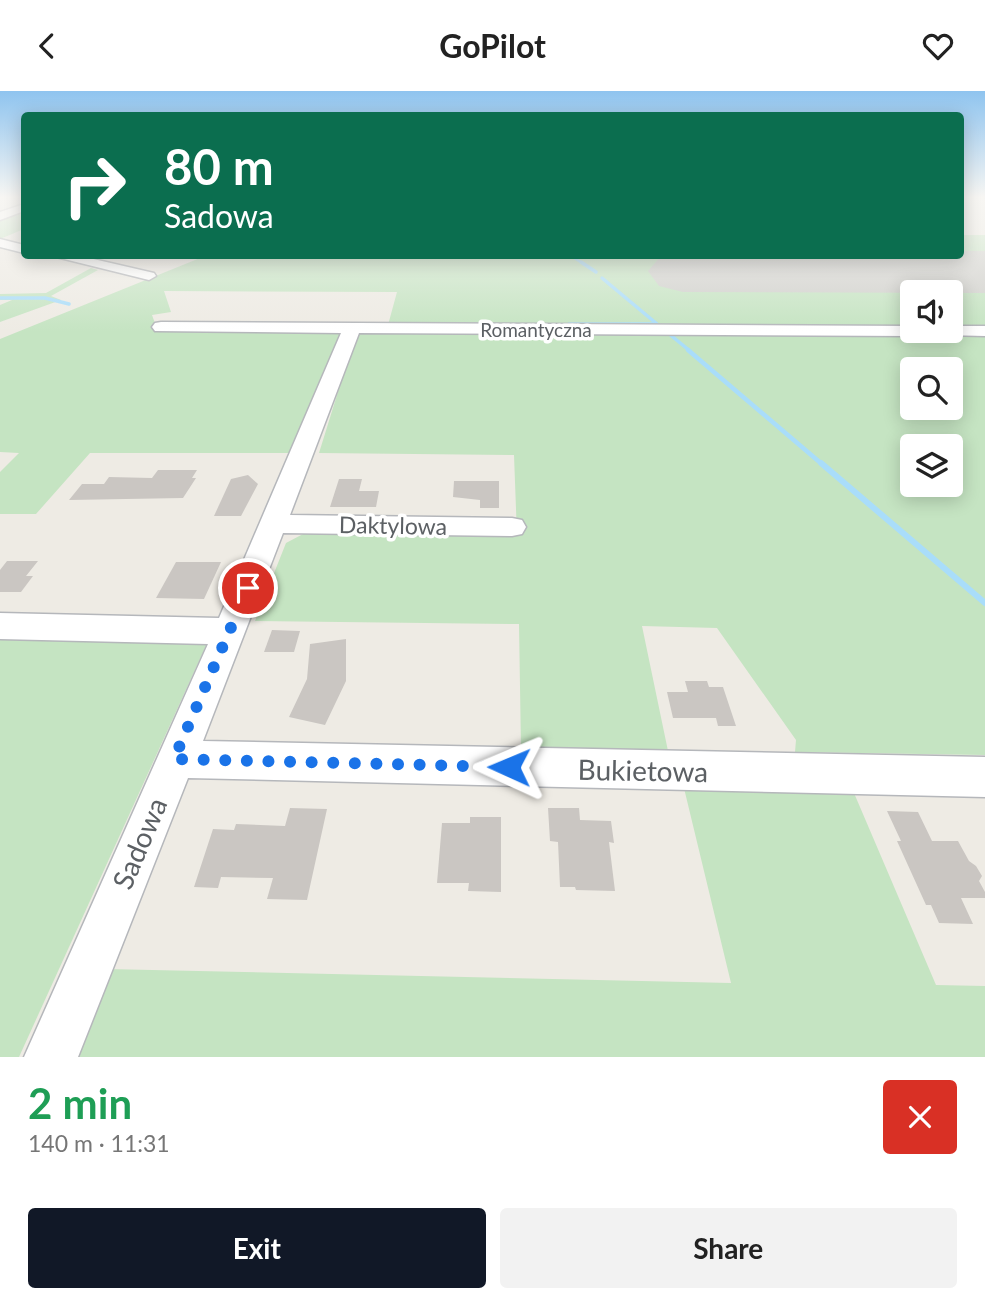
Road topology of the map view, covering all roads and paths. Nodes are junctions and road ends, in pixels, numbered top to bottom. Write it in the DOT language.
graph roads {
  1 [pos="0,243"];
  2 [pos="21,248"];
  3 [pos="72,259"];
  4 [pos="127,259"];
  5 [pos="106,267"];
  6 [pos="149,276"];
  7 [pos="161,327"];
  8 [pos="352,328"];
  9 [pos="900,331"];
  10 [pos="963,331"];
  11 [pos="985,331"];
  12 [pos="274,524"];
  13 [pos="512,527"];
  14 [pos="0,626"];
  15 [pos="230,631"];
  16 [pos="174,759"];
  17 [pos="985,777"];
  18 [pos="51,1057"];
  1 -- 2 [label="street"];
  3 -- 5 [label="street"];
  4 -- 5 [label="street"];
  5 -- 6 [label="street"];
  7 -- 8 [label="street, Romantyczna"];
  8 -- 9 [label="street, Romantyczna"];
  8 -- 12 [label="street, Sadowa"];
  10 -- 11 [label="street"];
  12 -- 13 [label="street, Daktylowa"];
  12 -- 15 [label="street, Sadowa"];
  14 -- 15 [label="street"];
  15 -- 16 [label="street, Sadowa"];
  16 -- 17 [label="street, Bukietowa"];
  16 -- 18 [label="street, Sadowa"];
}
